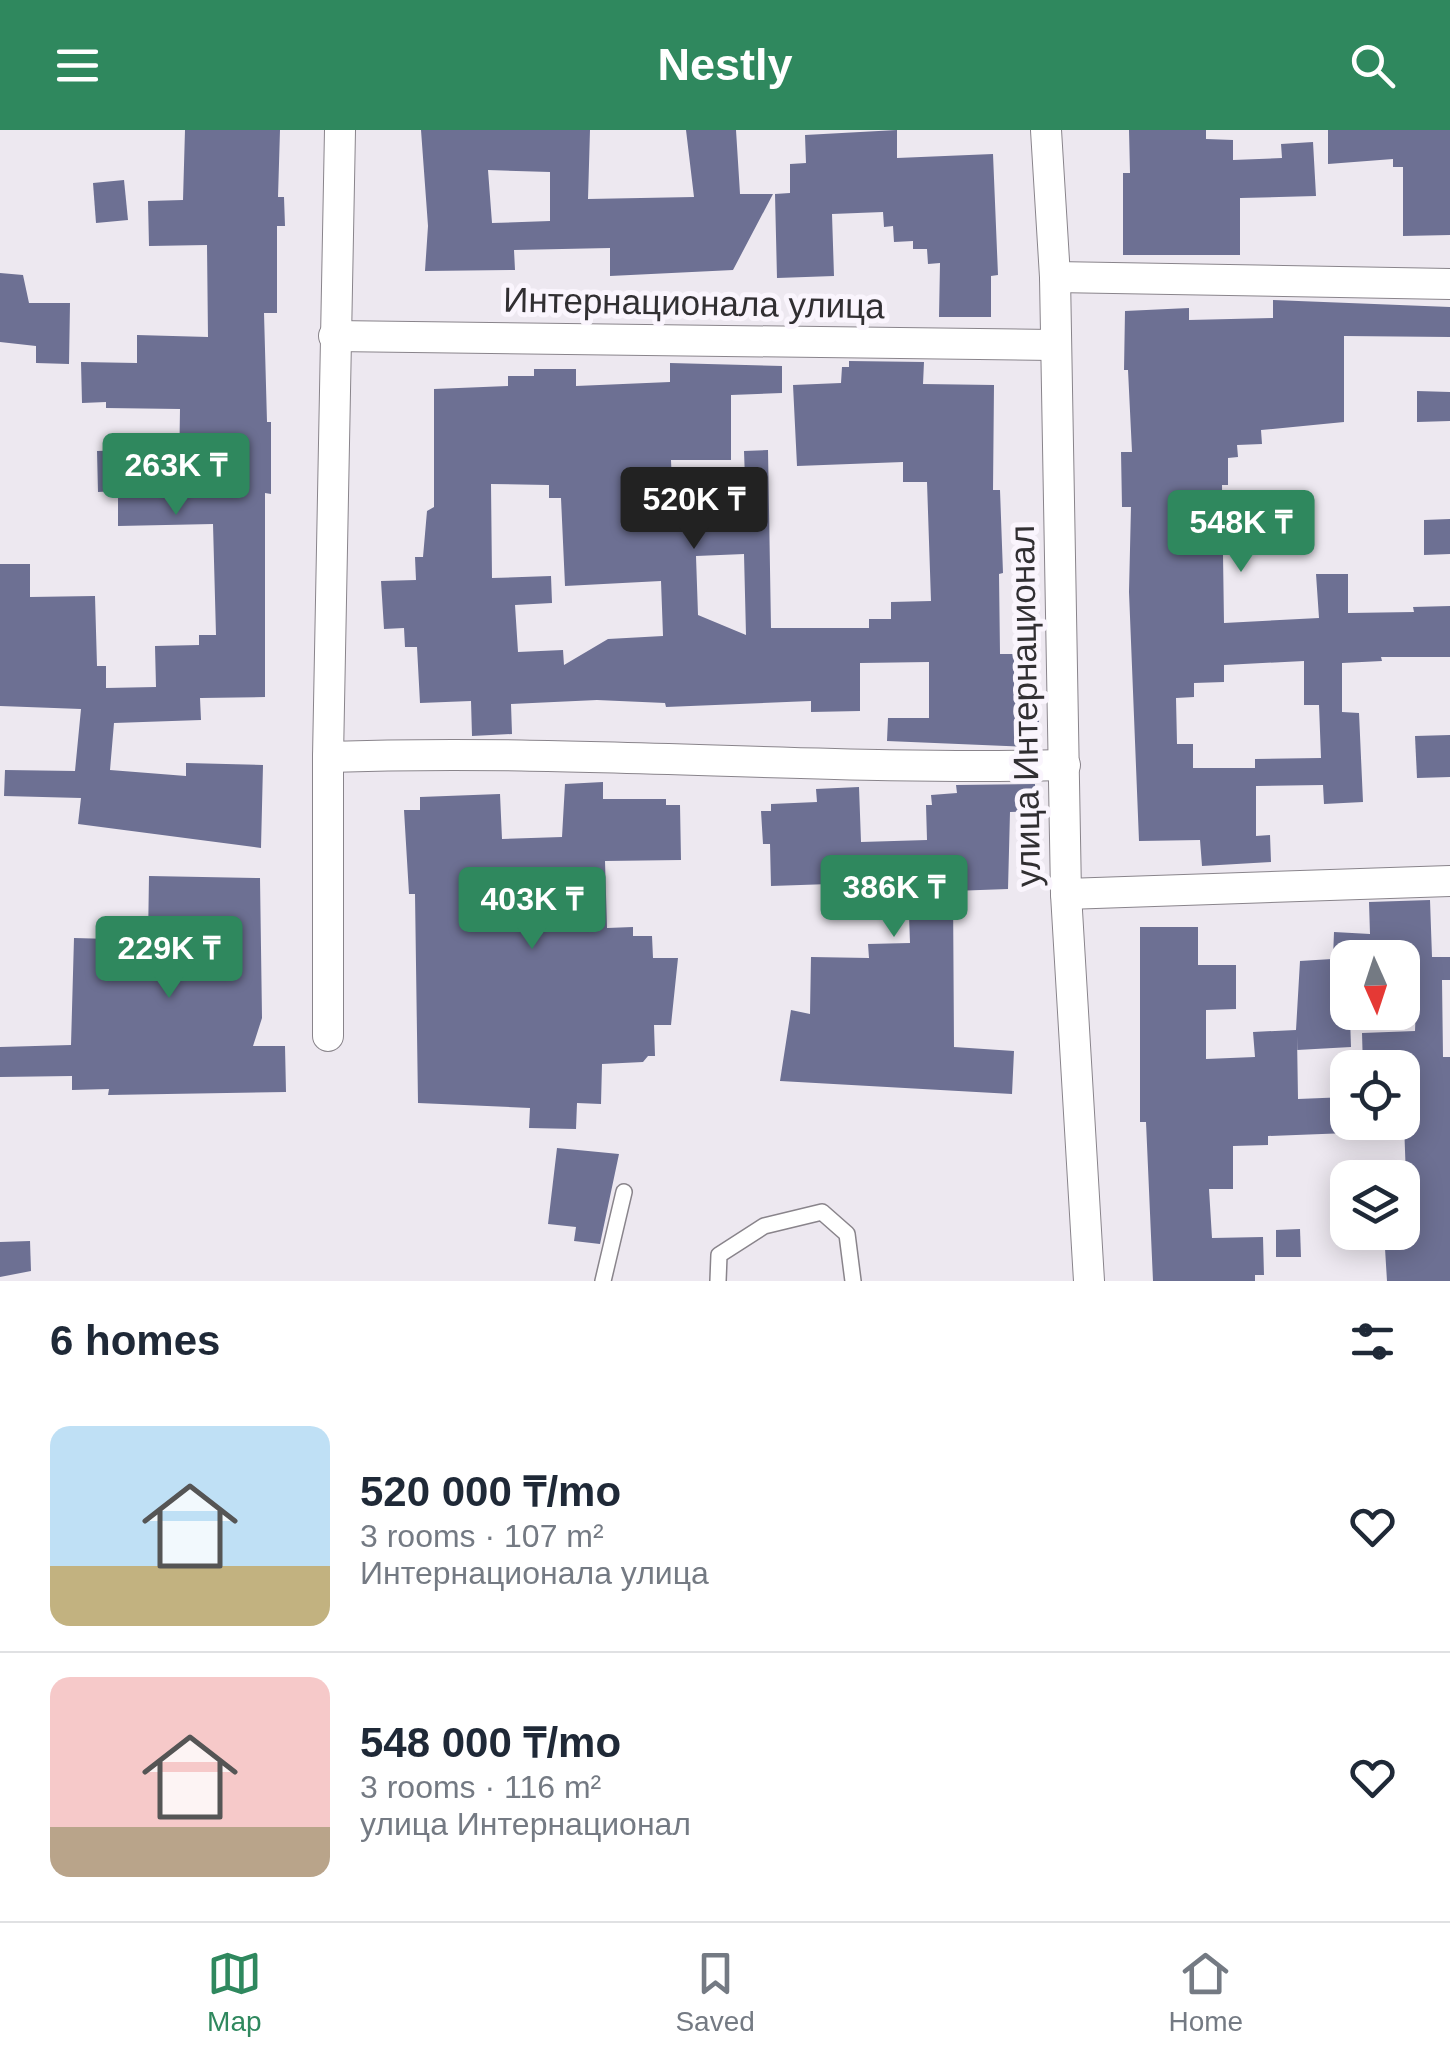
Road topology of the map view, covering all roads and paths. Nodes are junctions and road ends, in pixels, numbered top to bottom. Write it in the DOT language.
graph roads {
  1 [pos="340,130"];
  2 [pos="1046,130"];
  3 [pos="1055,277"];
  4 [pos="1450,284"];
  5 [pos="334,336"];
  6 [pos="1053,345"];
  7 [pos="328,756"];
  8 [pos="1065,765"];
  9 [pos="1450,880"];
  10 [pos="1066,894"];
  11 [pos="328,1036"];
  12 [pos="624,1192"];
  13 [pos="603,1281"];
  14 [pos="718,1281"];
  15 [pos="853,1281"];
  16 [pos="1089,1281"];
  1 -- 5 [label="street"];
  2 -- 3 [label="street, улица Интернационал"];
  3 -- 4 [label="street"];
  3 -- 6 [label="street, улица Интернационал"];
  5 -- 6 [label="street, Интернационала улица"];
  5 -- 7 [label="street"];
  6 -- 8 [label="street, улица Интернационал"];
  7 -- 8 [label="street"];
  7 -- 11 [label="street"];
  8 -- 10 [label="street, улица Интернационал"];
  9 -- 10 [label="street"];
  10 -- 16 [label="street, улица Интернационал"];
  12 -- 13 [label="lane"];
  14 -- 15 [label="lane"];
}
